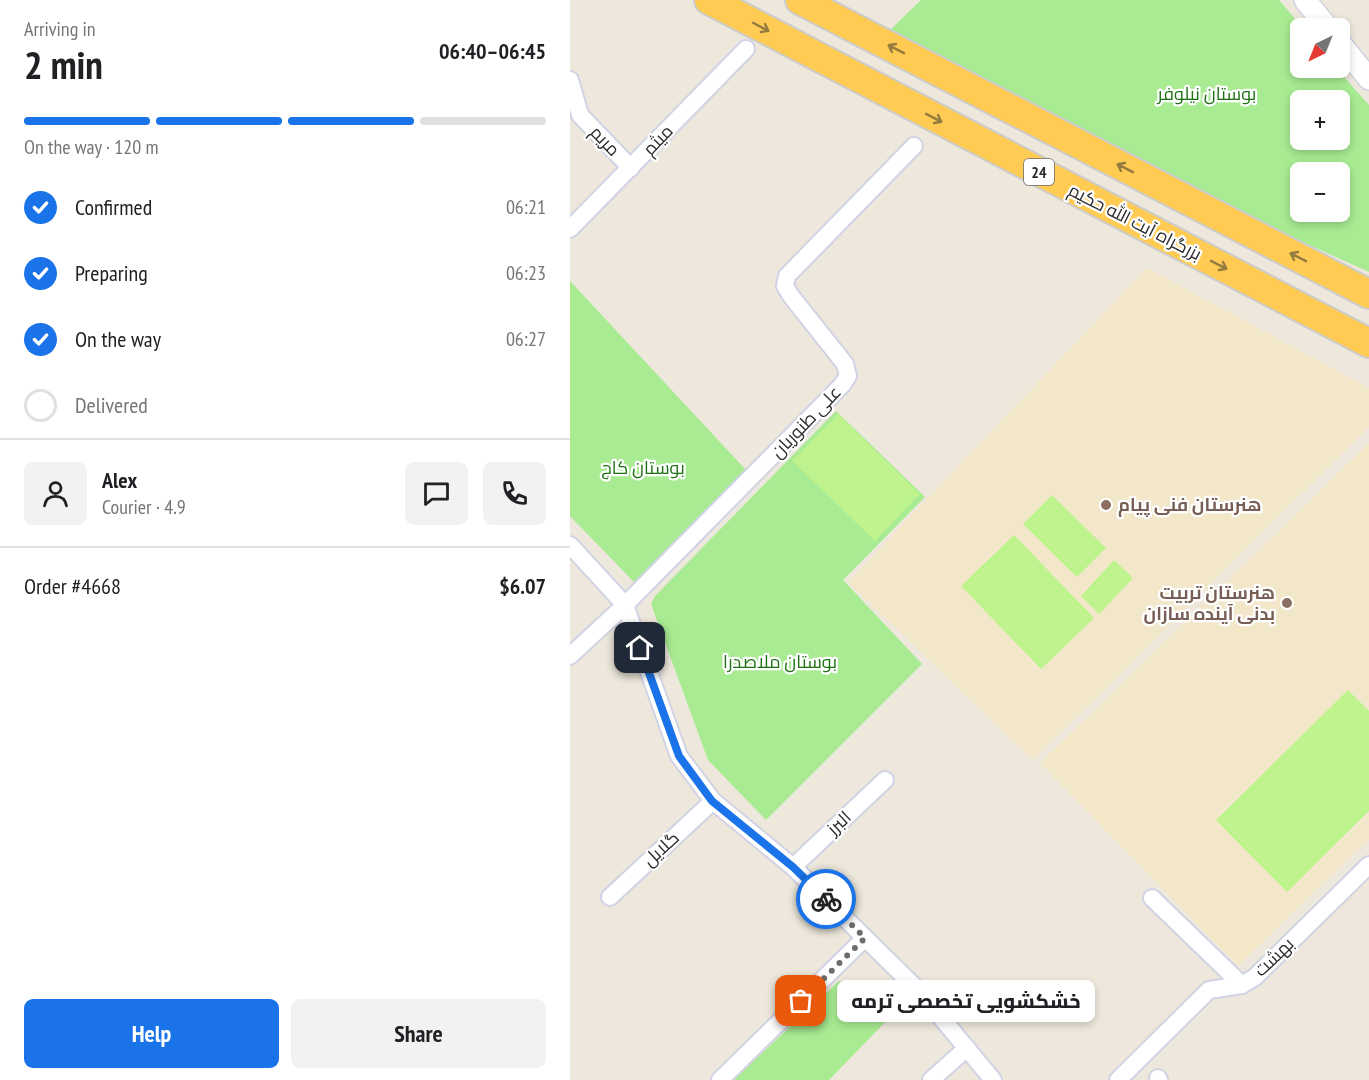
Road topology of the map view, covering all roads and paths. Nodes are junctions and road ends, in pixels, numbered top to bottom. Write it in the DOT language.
graph roads {
  1 [pos="709,0"];
  2 [pos="800,0"];
  3 [pos="1305,0"];
  4 [pos="1320,18"];
  5 [pos="746,49"];
  6 [pos="1350,55"];
  7 [pos="1369,79"];
  8 [pos="570,80"];
  9 [pos="914,146"];
  10 [pos="631,168"];
  11 [pos="570,229"];
  12 [pos="1334,275"];
  13 [pos="1369,286"];
  14 [pos="1369,294"];
  15 [pos="1369,343"];
  16 [pos="570,546"];
  17 [pos="625,605"];
  18 [pos="570,656"];
  19 [pos="885,780"];
  20 [pos="712,801"];
  21 [pos="1369,865"];
  22 [pos="793,867"];
  23 [pos="610,897"];
  24 [pos="1152,898"];
  25 [pos="865,938"];
  26 [pos="1242,985"];
  27 [pos="966,1048"];
  28 [pos="720,1080"];
  29 [pos="931,1080"];
  30 [pos="993,1080"];
  31 [pos="1118,1080"];
  1 -- 15 [label="highway, بزرگراه آیت الله حکیم / 24, one-way"];
  12 -- 2 [label="highway, 24, one-way"];
  3 -- 4 [label="street"];
  5 -- 10 [label="street, میثم"];
  6 -- 7 [label="street"];
  8 -- 10 [label="street, مریم"];
  9 -- 17 [label="street, علی طنوریان"];
  10 -- 11 [label="street, میثم"];
  12 -- 13 [label="highway"];
  12 -- 14 [label="highway, 24"];
  16 -- 17 [label="street"];
  17 -- 18 [label="street"];
  17 -- 20 [label="street"];
  19 -- 22 [label="street, البرز"];
  20 -- 22 [label="street"];
  20 -- 23 [label="street, گلایل"];
  21 -- 26 [label="street, بهشت"];
  22 -- 25 [label="street"];
  24 -- 26 [label="street"];
  25 -- 27 [label="street"];
  25 -- 28 [label="street"];
  26 -- 31 [label="street, بهشت"];
  27 -- 29 [label="street"];
  27 -- 30 [label="street"];
}
